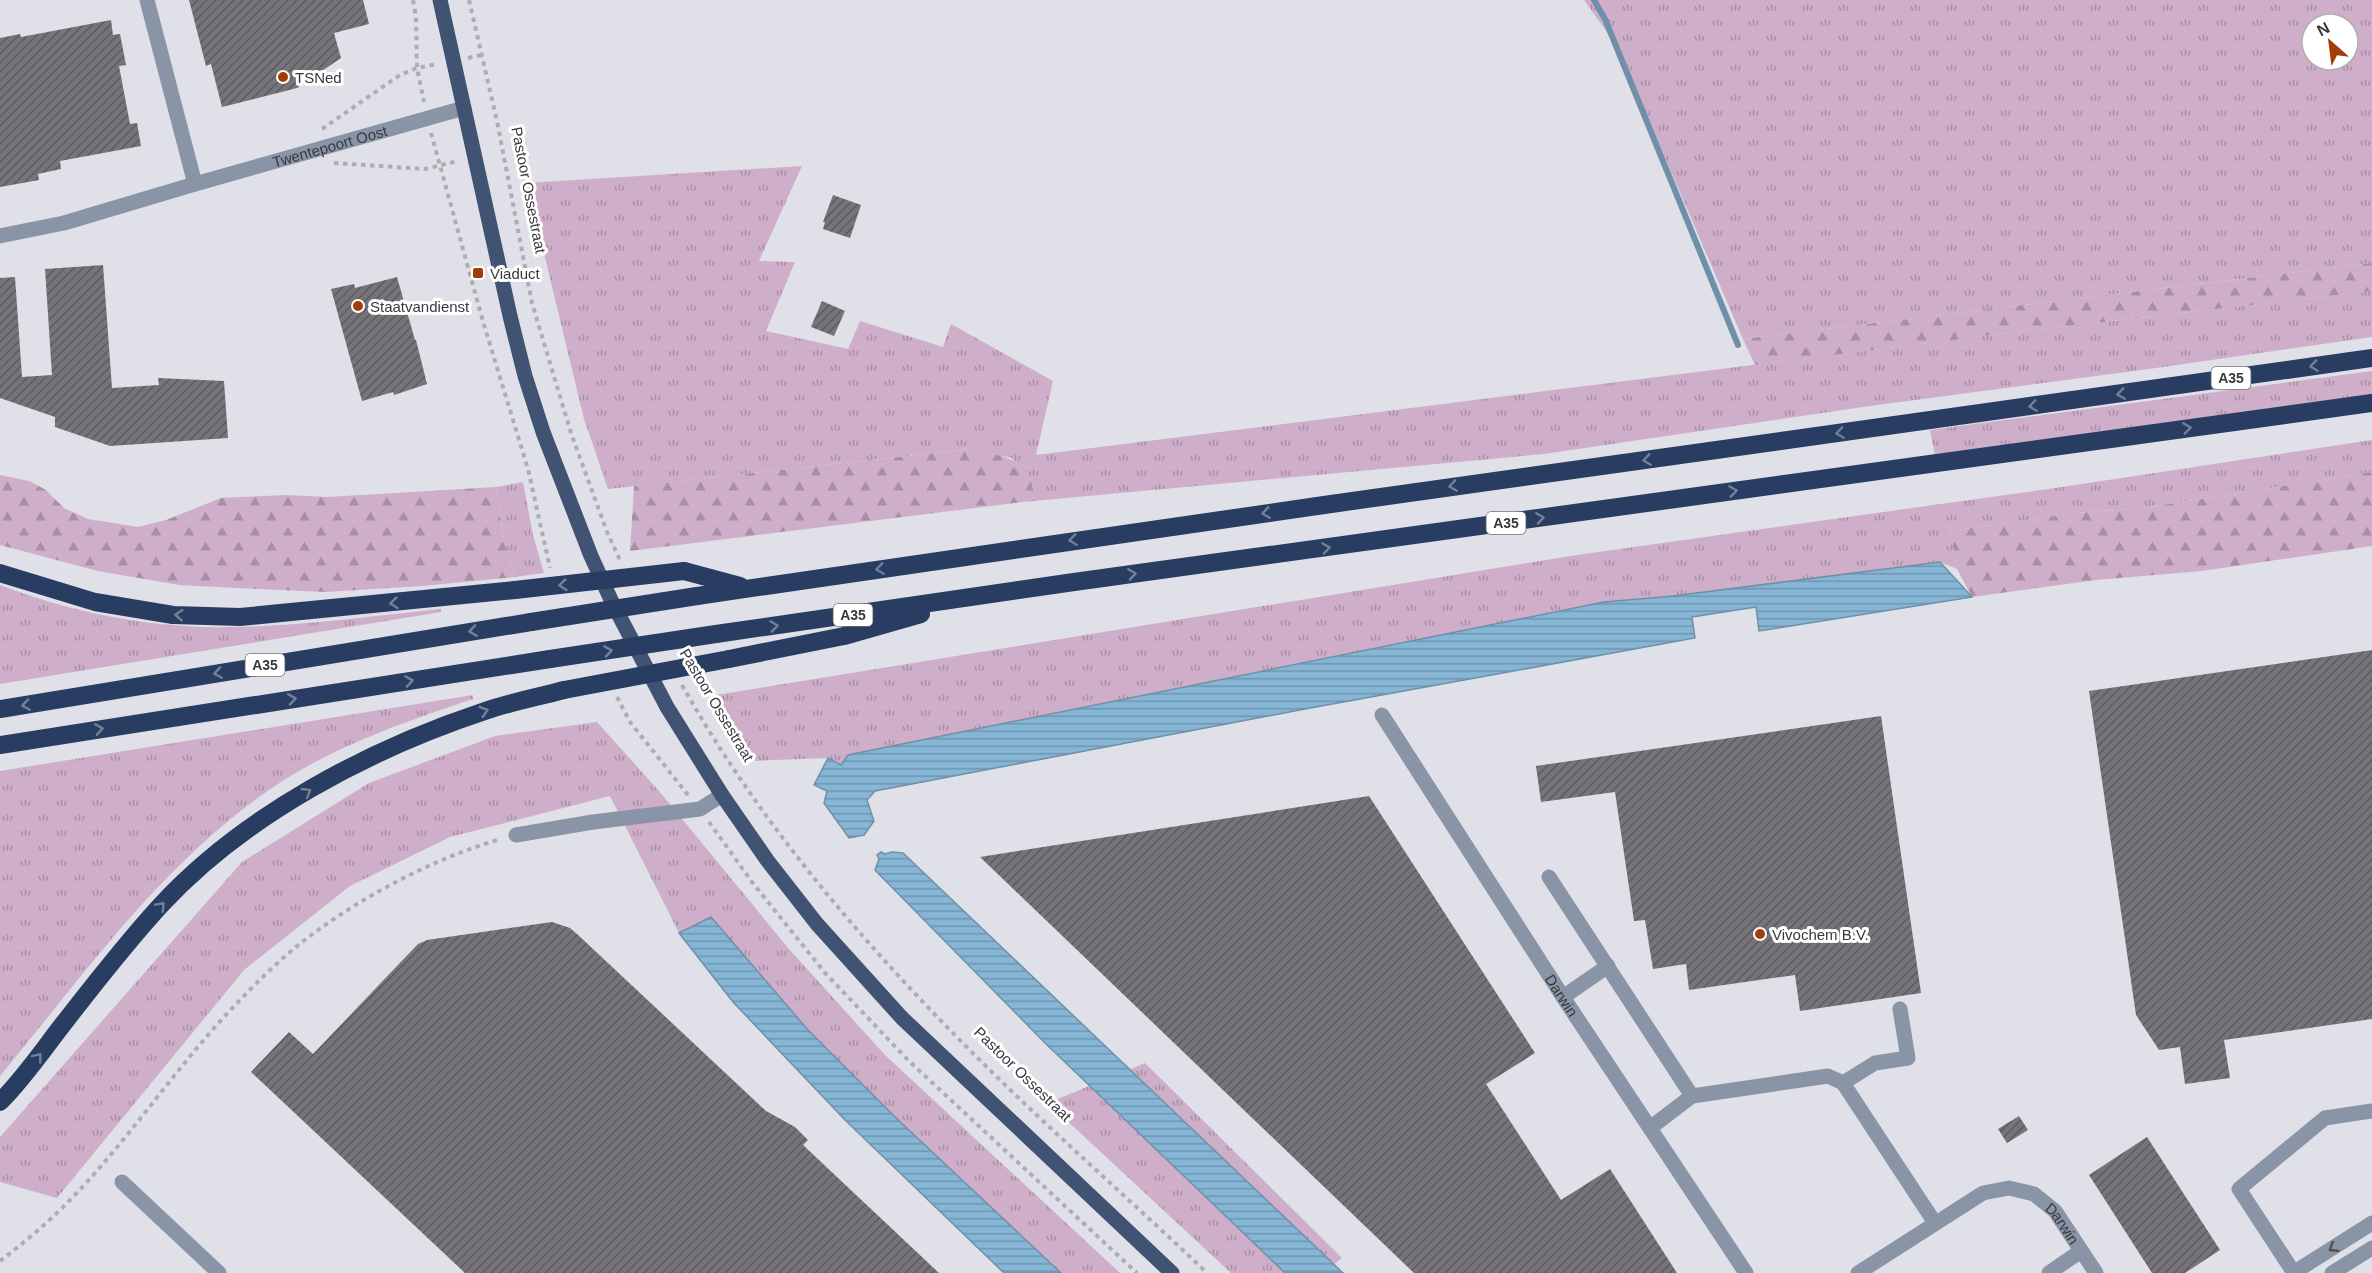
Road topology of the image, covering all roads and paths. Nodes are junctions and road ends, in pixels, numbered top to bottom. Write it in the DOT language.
graph roads {
  1 [pos="147,0"];
  2 [pos="413,0"];
  3 [pos="440,0"];
  4 [pos="469,0"];
  5 [pos="464,108"];
  6 [pos="313,135"];
  7 [pos="332,163"];
  8 [pos="439,165"];
  9 [pos="195,184"];
  10 [pos="0,236"];
  11 [pos="2372,358"];
  12 [pos="2372,403"];
  13 [pos="621,564"];
  14 [pos="0,573"];
  15 [pos="748,588"];
  16 [pos="989,595"];
  17 [pos="678,678"];
  18 [pos="0,709"];
  19 [pos="1382,715"];
  20 [pos="0,745"];
  21 [pos="722,795"];
  22 [pos="516,835"];
  23 [pos="1549,877"];
  24 [pos="1608,966"];
  25 [pos="1563,997"];
  26 [pos="1900,1009"];
  27 [pos="1843,1083"];
  28 [pos="1692,1096"];
  29 [pos="0,1102"];
  30 [pos="2372,1110"];
  31 [pos="1650,1128"];
  32 [pos="122,1182"];
  33 [pos="1935,1223"];
  34 [pos="2372,1223"];
  35 [pos="2372,1248"];
  36 [pos="2081,1251"];
  37 [pos="0,1261"];
  38 [pos="219,1273"];
  39 [pos="1172,1273"];
  40 [pos="1207,1273"];
  41 [pos="1746,1273"];
  42 [pos="1858,1273"];
  43 [pos="2049,1273"];
  44 [pos="2096,1273"];
  45 [pos="2293,1273"];
  46 [pos="2332,1273"];
  1 -- 9 [label="street"];
  2 -- 6 [label="path"];
  3 -- 5 [label="main road"];
  4 -- 13 [label="path, Pastoor Ossestraat"];
  5 -- 9 [label="street, Twentepoort Oost"];
  5 -- 21 [label="main road"];
  7 -- 8 [label="path"];
  9 -- 10 [label="street, Twentepoort Oost"];
  11 -- 15 [label="highway, A35, one-way"];
  16 -- 12 [label="highway, A35, one-way"];
  15 -- 14 [label="highway, A35, one-way, bridge"];
  15 -- 18 [label="highway, A35, one-way, bridge"];
  20 -- 16 [label="highway, A35, one-way, bridge"];
  29 -- 16 [label="highway, A35, one-way, bridge"];
  17 -- 40 [label="path, Pastoor Ossestraat"];
  19 -- 25 [label="street, Darwin"];
  21 -- 22 [label="street"];
  21 -- 39 [label="main road"];
  22 -- 37 [label="path"];
  23 -- 24 [label="street"];
  24 -- 25 [label="street"];
  24 -- 28 [label="street"];
  25 -- 31 [label="street, Darwin"];
  26 -- 27 [label="street"];
  27 -- 28 [label="street"];
  27 -- 33 [label="street"];
  28 -- 31 [label="street"];
  30 -- 45 [label="street"];
  31 -- 41 [label="street, Darwin"];
  32 -- 38 [label="street"];
  33 -- 36 [label="street, Darwin"];
  33 -- 42 [label="street, Darwin"];
  34 -- 45 [label="street, one-way"];
  35 -- 46 [label="street"];
  36 -- 43 [label="street"];
  36 -- 44 [label="street, Darwin"];
}
